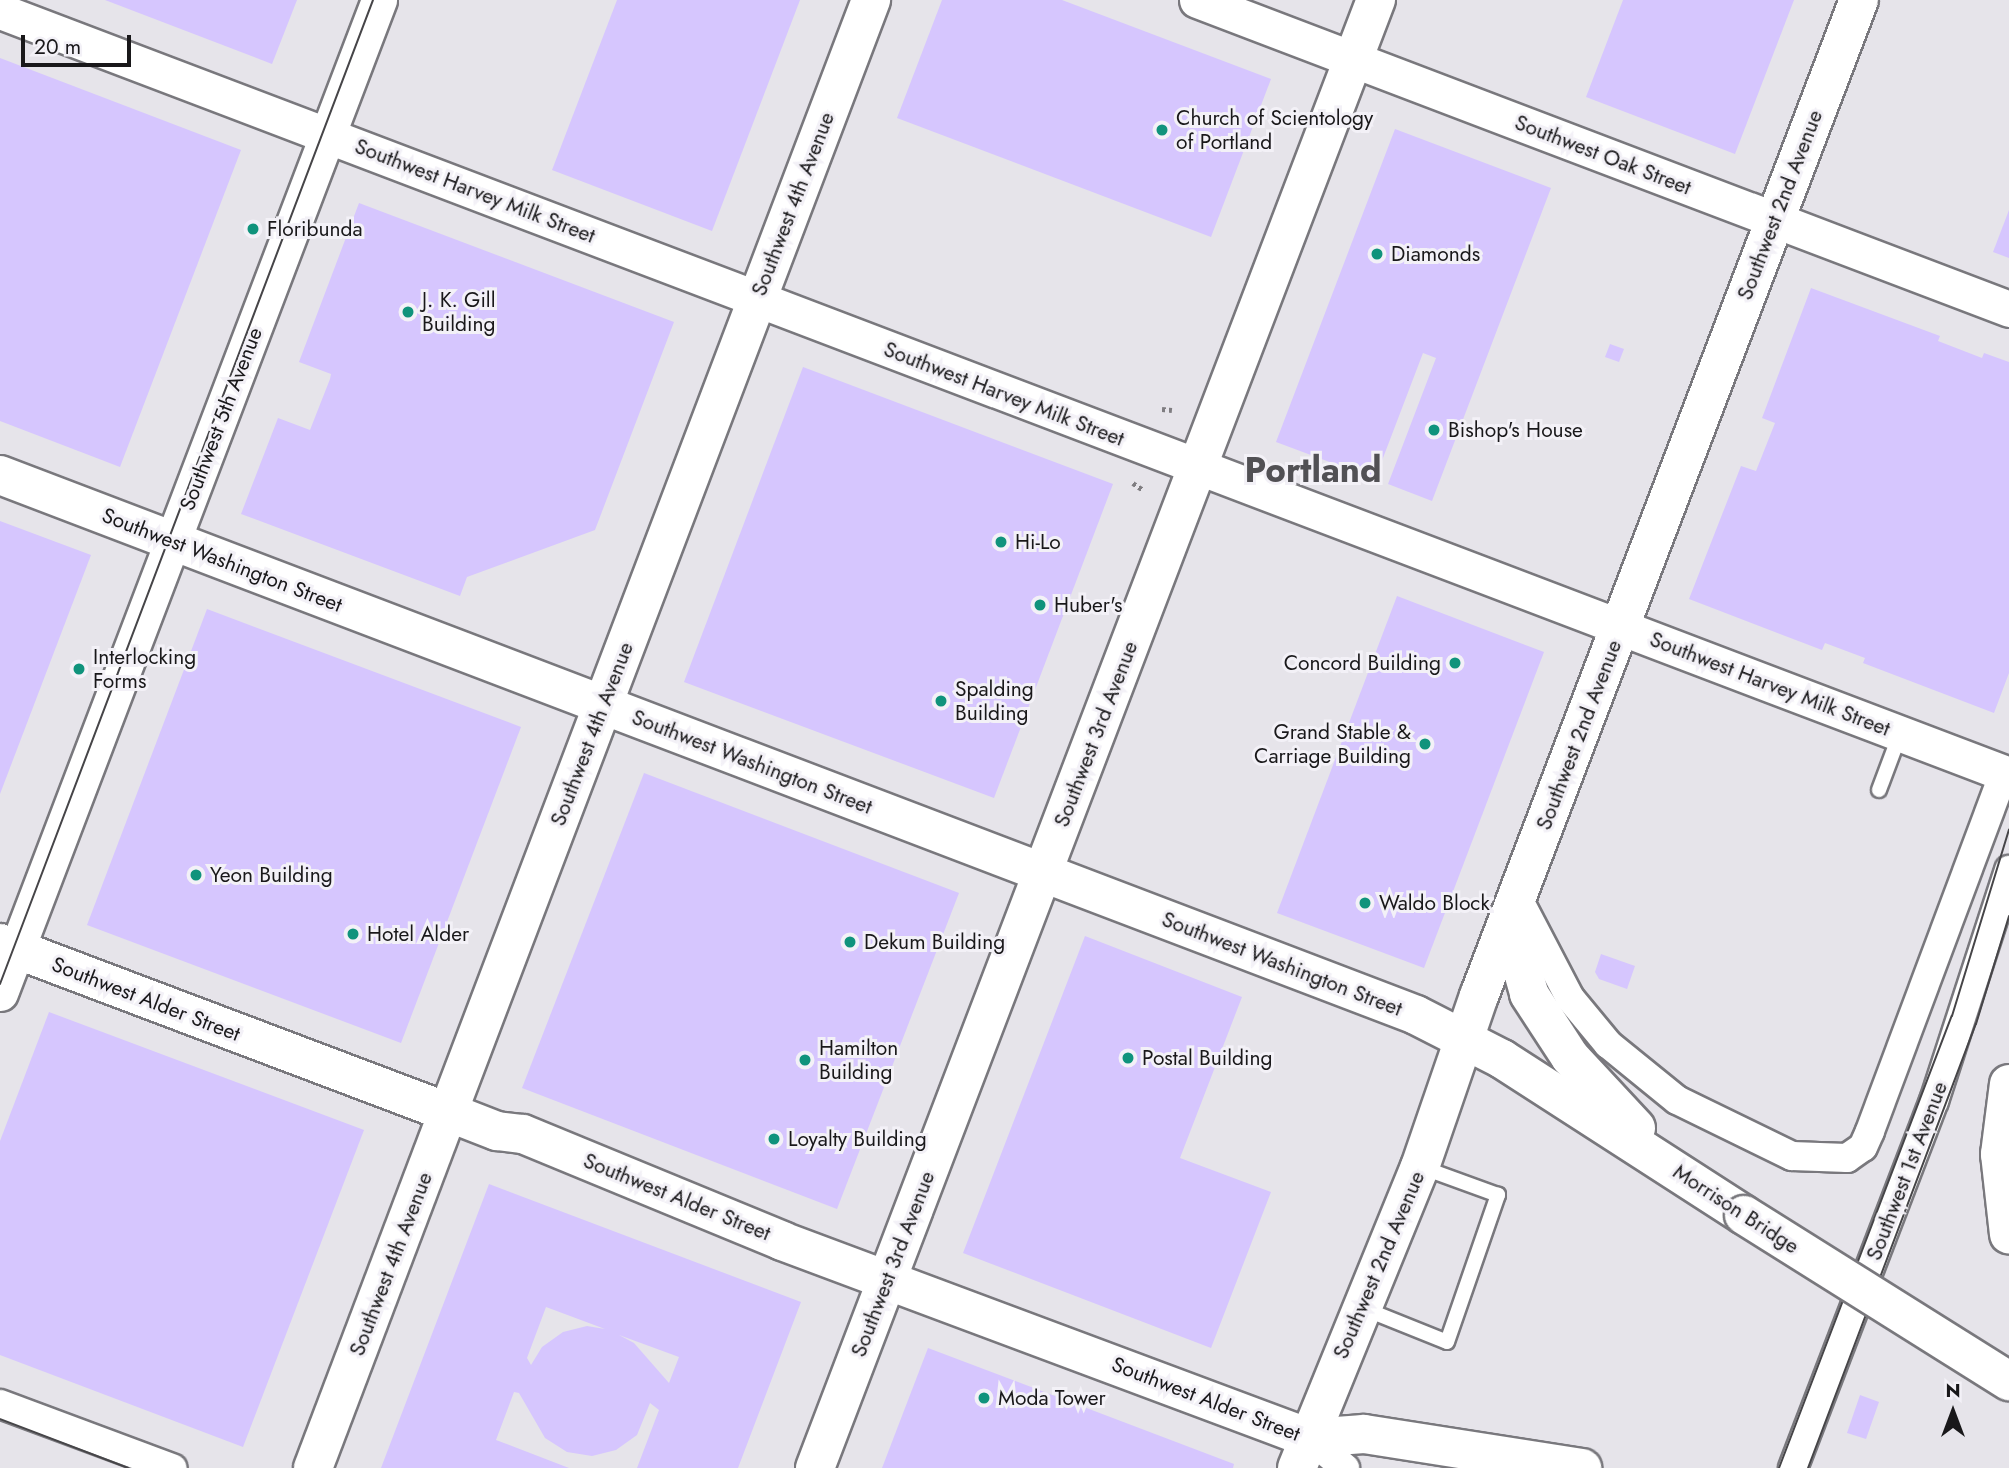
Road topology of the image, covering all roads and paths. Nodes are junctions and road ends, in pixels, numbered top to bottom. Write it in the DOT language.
graph roads {
  1 [pos="380,0"];
  2 [pos="871,0"];
  3 [pos="1197,0"];
  4 [pos="1376,0"];
  5 [pos="1859,0"];
  6 [pos="0,11"];
  7 [pos="1353,60"];
  8 [pos="329,136"];
  9 [pos="1774,220"];
  10 [pos="757,300"];
  11 [pos="2009,309"];
  12 [pos="1162,409"];
  13 [pos="1172,410"];
  14 [pos="1198,467"];
  15 [pos="0,475"];
  16 [pos="1133,483"];
  17 [pos="1142,489"];
  18 [pos="175,542"];
  19 [pos="1621,627"];
  20 [pos="603,705"];
  21 [pos="1900,734"];
  22 [pos="2007,774"];
  23 [pos="1879,790"];
  24 [pos="2009,870"];
  25 [pos="1044,873"];
  26 [pos="1517,896"];
  27 [pos="8,947"];
  28 [pos="0,993"];
  29 [pos="1464,1036"];
  30 [pos="2009,1084"];
  31 [pos="448,1112"];
  32 [pos="1420,1167"];
  33 [pos="1673,1169"];
  34 [pos="2009,1234"];
  35 [pos="888,1279"];
  36 [pos="1361,1307"];
  37 [pos="2009,1381"];
  38 [pos="0,1404"];
  39 [pos="1303,1453"];
  40 [pos="172,1468"];
  41 [pos="313,1468"];
  42 [pos="815,1468"];
  43 [pos="1345,1468"];
  44 [pos="1582,1468"];
  45 [pos="1793,1468"];
  1 -- 8 [label="street, Southwest 5th Avenue"];
  2 -- 10 [label="main road, Southwest 4th Avenue"];
  3 -- 7 [label="street, Southwest Oak Street"];
  4 -- 7 [label="main road, Southwest 3rd Avenue"];
  5 -- 9 [label="main road, Southwest 2nd Avenue"];
  6 -- 8 [label="street, Southwest Harvey Milk Street"];
  7 -- 9 [label="street, Southwest Oak Street"];
  7 -- 14 [label="main road, Southwest 3rd Avenue"];
  8 -- 10 [label="street, Southwest Harvey Milk Street"];
  8 -- 18 [label="street, Southwest 5th Avenue"];
  9 -- 11 [label="street, Southwest Oak Street"];
  9 -- 19 [label="main road, Southwest 2nd Avenue"];
  10 -- 14 [label="street, Southwest Harvey Milk Street"];
  10 -- 20 [label="main road, Southwest 4th Avenue"];
  12 -- 13 [label="path"];
  14 -- 19 [label="street, Southwest Harvey Milk Street"];
  14 -- 25 [label="main road, Southwest 3rd Avenue"];
  15 -- 18 [label="main road, Southwest Washington Street"];
  16 -- 17 [label="path"];
  18 -- 20 [label="main road, Southwest Washington Street"];
  18 -- 27 [label="street, Southwest 5th Avenue"];
  19 -- 21 [label="street, Southwest Harvey Milk Street"];
  19 -- 26 [label="main road, Southwest 2nd Avenue"];
  20 -- 25 [label="main road, Southwest Washington Street"];
  20 -- 31 [label="main road, Southwest 4th Avenue"];
  21 -- 22 [label="street, Southwest Harvey Milk Street"];
  21 -- 23 [label="lane"];
  22 -- 26 [label="street"];
  24 -- 45 [label="street, Southwest 1st Avenue"];
  25 -- 29 [label="main road, Southwest Washington Street"];
  25 -- 35 [label="main road, Southwest 3rd Avenue"];
  26 -- 29 [label="main road, Southwest 2nd Avenue"];
  26 -- 33 [label="main road"];
  27 -- 28 [label="street, Southwest 5th Avenue"];
  27 -- 31 [label="main road, Southwest Alder Street"];
  29 -- 32 [label="main road, Southwest 2nd Avenue"];
  29 -- 33 [label="main road, Morrison Bridge"];
  30 -- 34 [label="main road, bridge"];
  31 -- 35 [label="main road, Southwest Alder Street"];
  31 -- 41 [label="main road, Southwest 4th Avenue"];
  32 -- 36 [label="main road, Southwest 2nd Avenue"];
  32 -- 36 [label="lane"];
  33 -- 37 [label="main road, Morrison Bridge, bridge"];
  35 -- 39 [label="main road, Southwest Alder Street"];
  35 -- 42 [label="main road, Southwest 3rd Avenue"];
  36 -- 39 [label="main road, Southwest 2nd Avenue"];
  38 -- 40 [label="street"];
  39 -- 43 [label="street, Southwest Alder Street"];
  39 -- 44 [label="main road"];
}
